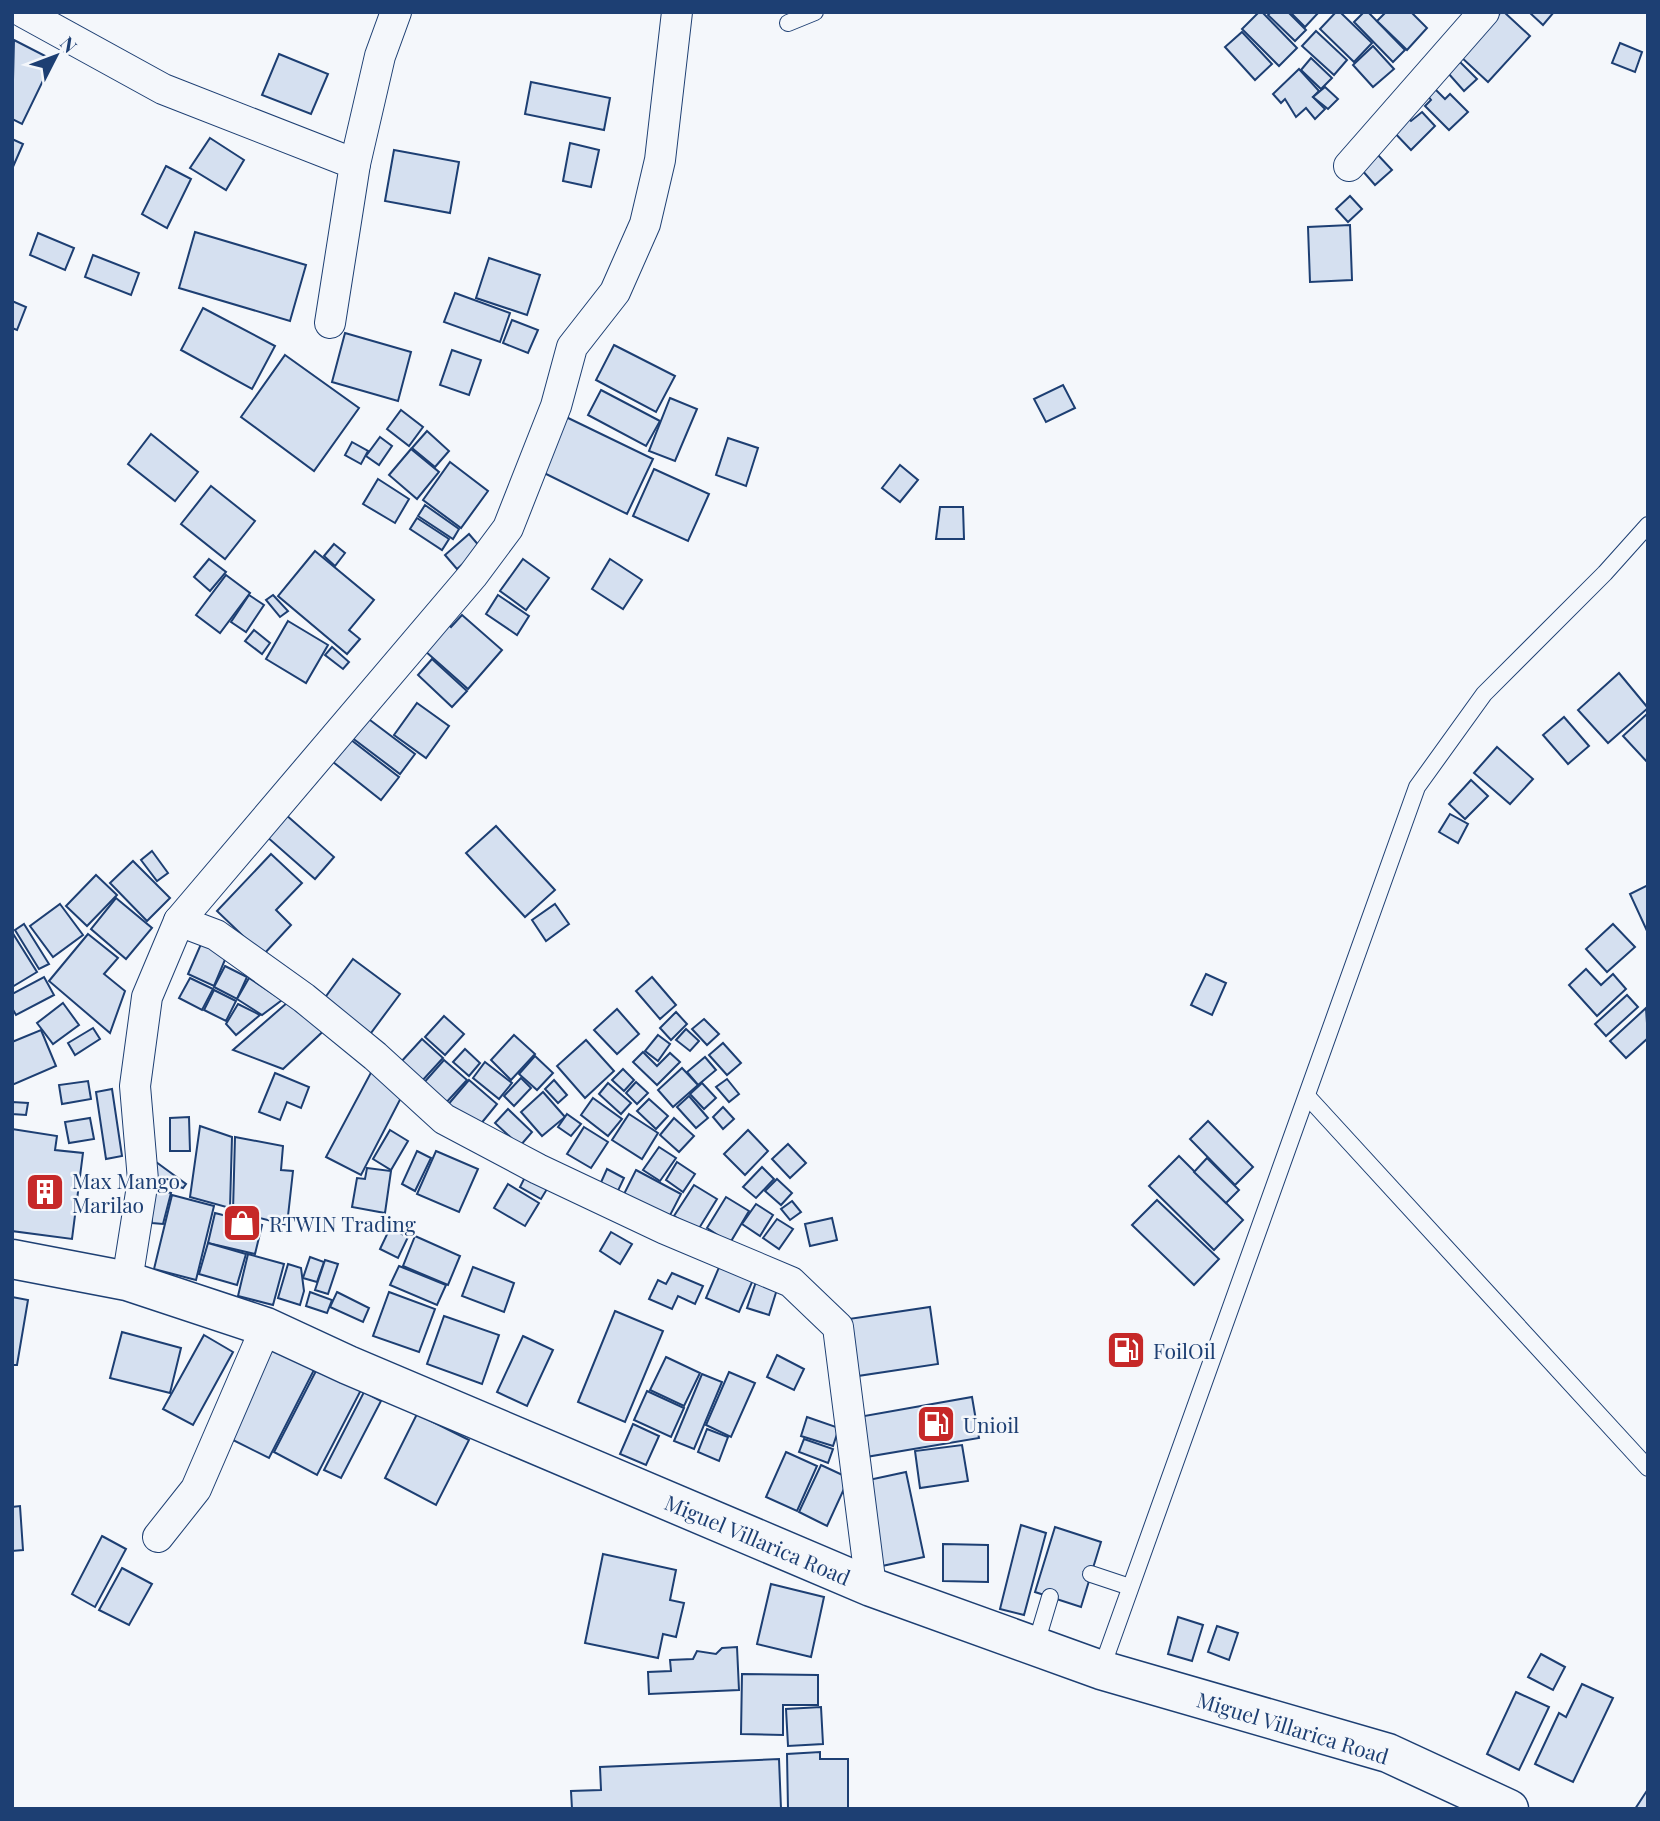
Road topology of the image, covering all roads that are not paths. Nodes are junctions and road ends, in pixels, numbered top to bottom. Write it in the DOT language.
graph roads {
  1 [pos="23,12"];
  2 [pos="396,12"];
  3 [pos="677,12"];
  4 [pos="815,12"];
  5 [pos="1469,18"];
  6 [pos="788,23"];
  7 [pos="355,164"];
  8 [pos="1349,166"];
  9 [pos="330,323"];
  10 [pos="1648,525"];
  11 [pos="179,921"];
  12 [pos="1307,1096"];
  13 [pos="12,1259"];
  14 [pos="127,1281"];
  15 [pos="266,1327"];
  16 [pos="1648,1468"];
  17 [pos="158,1537"];
  18 [pos="1091,1574"];
  19 [pos="871,1587"];
  20 [pos="1130,1587"];
  21 [pos="1050,1597"];
  22 [pos="1035,1647"];
  23 [pos="1101,1670"];
  24 [pos="1509,1809"];
  1 -- 7 [label="street"];
  2 -- 7 [label="street"];
  3 -- 11 [label="street"];
  4 -- 6 [label="lane"];
  5 -- 8 [label="street"];
  7 -- 9 [label="street"];
  10 -- 12 [label="lane"];
  11 -- 14 [label="street"];
  11 -- 19 [label="street"];
  12 -- 16 [label="lane"];
  12 -- 20 [label="lane"];
  13 -- 14 [label="main road, Miguel Villarica Road"];
  14 -- 15 [label="main road, Miguel Villarica Road"];
  15 -- 17 [label="street"];
  15 -- 19 [label="main road, Miguel Villarica Road"];
  18 -- 20 [label="lane"];
  19 -- 22 [label="main road, Miguel Villarica Road"];
  20 -- 23 [label="lane"];
  21 -- 22 [label="lane"];
  22 -- 23 [label="main road, Miguel Villarica Road"];
  23 -- 24 [label="main road, Miguel Villarica Road"];
}
